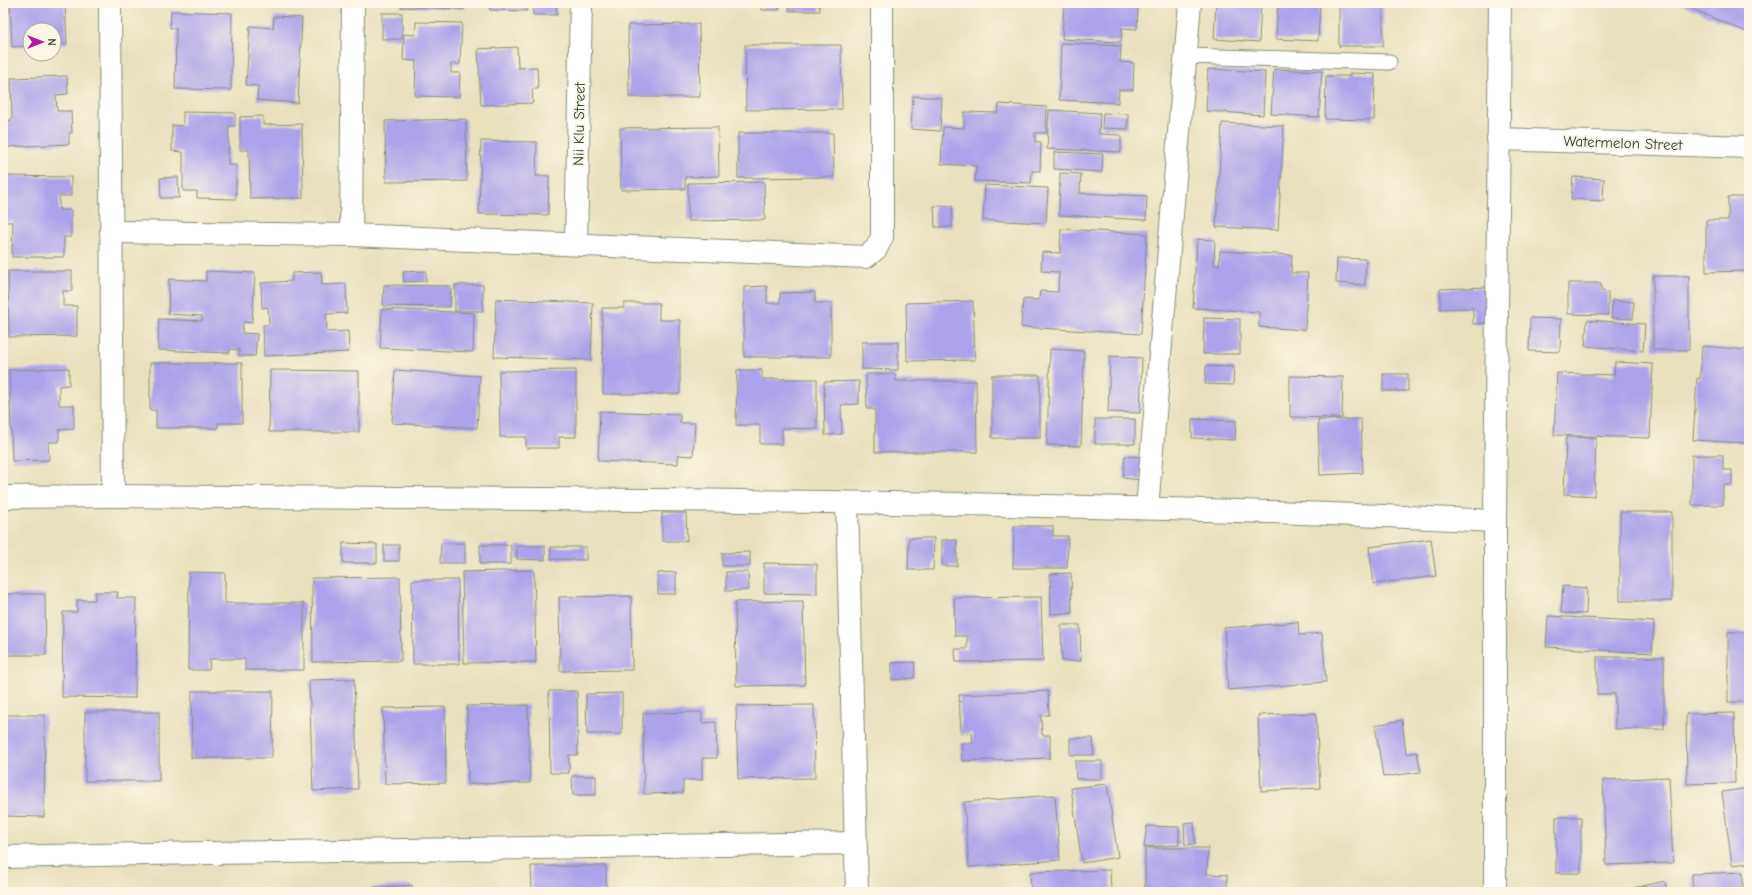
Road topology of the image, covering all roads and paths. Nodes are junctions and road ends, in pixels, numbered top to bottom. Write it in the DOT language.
graph roads {
  1 [pos="110,3"];
  2 [pos="353,3"];
  3 [pos="582,3"];
  4 [pos="882,3"];
  5 [pos="1190,3"];
  6 [pos="1500,3"];
  7 [pos="1185,56"];
  8 [pos="1389,62"];
  9 [pos="1498,139"];
  10 [pos="1749,147"];
  11 [pos="111,232"];
  12 [pos="351,235"];
  13 [pos="576,244"];
  14 [pos="113,496"];
  15 [pos="3,497"];
  16 [pos="847,503"];
  17 [pos="1147,508"];
  18 [pos="1495,520"];
  19 [pos="855,843"];
  20 [pos="3,858"];
  21 [pos="857,892"];
  22 [pos="1495,892"];
  1 -- 11 [label="street"];
  2 -- 12 [label="street"];
  3 -- 13 [label="street, Nii Klu Street"];
  4 -- 13 [label="street"];
  5 -- 7 [label="street"];
  6 -- 9 [label="street"];
  7 -- 8 [label="lane"];
  7 -- 17 [label="street"];
  9 -- 10 [label="street, Watermelon Street"];
  9 -- 18 [label="street"];
  11 -- 12 [label="street"];
  11 -- 14 [label="street"];
  12 -- 13 [label="street"];
  14 -- 15 [label="street"];
  14 -- 16 [label="street"];
  16 -- 17 [label="street"];
  16 -- 19 [label="street"];
  17 -- 18 [label="street"];
  18 -- 22 [label="street"];
  19 -- 20 [label="street"];
  19 -- 21 [label="street"];
}
